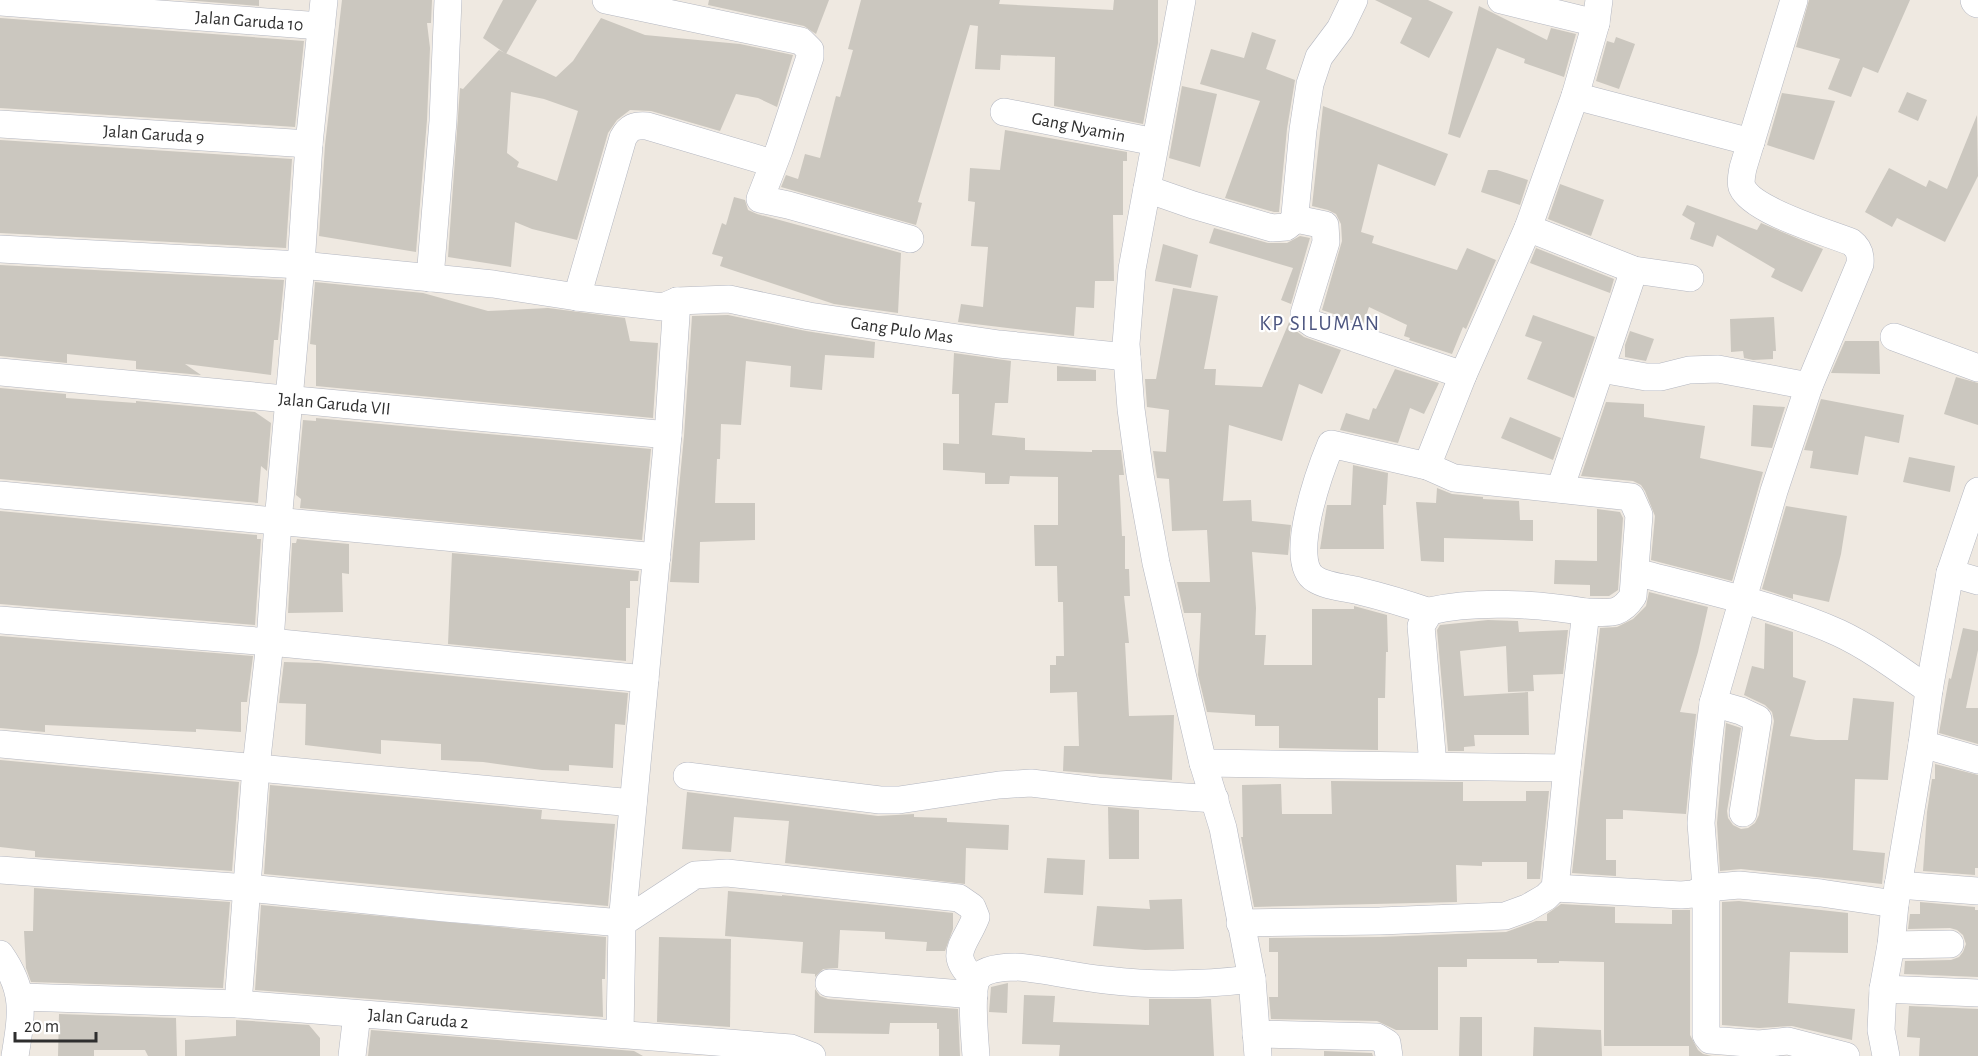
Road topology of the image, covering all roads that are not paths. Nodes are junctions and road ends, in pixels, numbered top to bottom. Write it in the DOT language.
graph roads {
  1 [pos="448,0"];
  2 [pos="606,0"];
  3 [pos="1182,0"];
  4 [pos="1354,0"];
  5 [pos="1501,0"];
  6 [pos="1794,0"];
  7 [pos="0,2"];
  8 [pos="113,5"];
  9 [pos="1598,11"];
  10 [pos="322,13"];
  11 [pos="1575,96"];
  12 [pos="1004,112"];
  13 [pos="0,124"];
  14 [pos="1155,142"];
  15 [pos="1751,142"];
  16 [pos="309,144"];
  17 [pos="772,163"];
  18 [pos="1147,189"];
  19 [pos="1296,219"];
  20 [pos="1528,228"];
  21 [pos="909,239"];
  22 [pos="0,249"];
  23 [pos="301,265"];
  24 [pos="1634,270"];
  25 [pos="430,278"];
  26 [pos="1690,278"];
  27 [pos="577,297"];
  28 [pos="677,301"];
  29 [pos="1894,337"];
  30 [pos="1127,357"];
  31 [pos="1978,368"];
  32 [pos="1601,369"];
  33 [pos="0,372"];
  34 [pos="1463,375"];
  35 [pos="1809,386"];
  36 [pos="288,399"];
  37 [pos="668,435"];
  38 [pos="1427,466"];
  39 [pos="1560,489"];
  40 [pos="1978,491"];
  41 [pos="0,495"];
  42 [pos="278,522"];
  43 [pos="657,557"];
  44 [pos="1636,572"];
  45 [pos="1950,573"];
  46 [pos="1978,581"];
  47 [pos="1743,601"];
  48 [pos="1430,612"];
  49 [pos="1586,612"];
  50 [pos="0,620"];
  51 [pos="270,642"];
  52 [pos="645,679"];
  53 [pos="1929,690"];
  54 [pos="1713,703"];
  55 [pos="0,744"];
  56 [pos="1922,744"];
  57 [pos="1978,760"];
  58 [pos="1203,762"];
  59 [pos="1433,765"];
  60 [pos="256,768"];
  61 [pos="1567,768"];
  62 [pos="687,776"];
  63 [pos="1215,799"];
  64 [pos="633,803"];
  65 [pos="1743,813"];
  66 [pos="0,870"];
  67 [pos="248,888"];
  68 [pos="1555,888"];
  69 [pos="1706,888"];
  70 [pos="1978,891"];
  71 [pos="1896,895"];
  72 [pos="622,923"];
  73 [pos="1240,923"];
  74 [pos="1950,944"];
  75 [pos="1891,945"];
  76 [pos="0,954"];
  77 [pos="1252,979"];
  78 [pos="829,983"];
  79 [pos="975,988"];
  80 [pos="1883,989"];
  81 [pos="1978,993"];
  82 [pos="21,997"];
  83 [pos="238,1005"];
  84 [pos="357,1014"];
  85 [pos="620,1033"];
  86 [pos="1257,1045"];
  87 [pos="1787,1048"];
  88 [pos="15,1056"];
  89 [pos="352,1056"];
  90 [pos="812,1056"];
  91 [pos="976,1056"];
  92 [pos="1389,1056"];
  93 [pos="1846,1056"];
  94 [pos="1886,1056"];
  1 -- 25 [label="street"];
  2 -- 17 [label="street"];
  3 -- 14 [label="street"];
  4 -- 19 [label="street"];
  5 -- 9 [label="street"];
  6 -- 15 [label="street"];
  7 -- 8 [label="street, Jalan Garuda 10"];
  8 -- 10 [label="street, Jalan Garuda 10"];
  9 -- 11 [label="street"];
  10 -- 16 [label="street"];
  11 -- 15 [label="street"];
  11 -- 20 [label="street"];
  12 -- 14 [label="street, Gang Nyamin"];
  13 -- 16 [label="street, Jalan Garuda 9"];
  14 -- 18 [label="street"];
  15 -- 35 [label="street"];
  16 -- 23 [label="street"];
  17 -- 21 [label="street"];
  17 -- 27 [label="street"];
  18 -- 19 [label="street"];
  18 -- 30 [label="street"];
  19 -- 34 [label="street"];
  20 -- 24 [label="street"];
  20 -- 34 [label="street"];
  22 -- 23 [label="street, Gang Pulo Mas"];
  23 -- 25 [label="street, Gang Pulo Mas"];
  23 -- 36 [label="street"];
  24 -- 26 [label="street"];
  24 -- 32 [label="street"];
  25 -- 27 [label="street, Gang Pulo Mas"];
  27 -- 28 [label="street, Gang Pulo Mas"];
  28 -- 30 [label="street, Gang Pulo Mas"];
  28 -- 37 [label="street"];
  29 -- 31 [label="street"];
  30 -- 58 [label="street"];
  32 -- 35 [label="street"];
  32 -- 39 [label="street"];
  33 -- 36 [label="street, Jalan Garuda VII"];
  34 -- 38 [label="street"];
  35 -- 47 [label="street"];
  36 -- 37 [label="street, Jalan Garuda VII"];
  36 -- 42 [label="street"];
  37 -- 43 [label="street"];
  38 -- 39 [label="street"];
  38 -- 48 [label="street"];
  39 -- 44 [label="street"];
  40 -- 45 [label="street"];
  41 -- 42 [label="street"];
  42 -- 43 [label="street"];
  42 -- 51 [label="street"];
  43 -- 52 [label="street"];
  44 -- 47 [label="street"];
  44 -- 49 [label="street"];
  45 -- 46 [label="street"];
  45 -- 53 [label="street"];
  47 -- 53 [label="street"];
  47 -- 54 [label="street"];
  48 -- 49 [label="street"];
  48 -- 59 [label="street"];
  49 -- 61 [label="street"];
  50 -- 51 [label="street"];
  51 -- 52 [label="street"];
  51 -- 60 [label="street"];
  52 -- 64 [label="street"];
  53 -- 56 [label="street"];
  54 -- 65 [label="street"];
  54 -- 69 [label="street"];
  55 -- 60 [label="street"];
  56 -- 57 [label="street"];
  56 -- 71 [label="street"];
  58 -- 59 [label="street"];
  58 -- 63 [label="street"];
  59 -- 61 [label="street"];
  60 -- 64 [label="street"];
  60 -- 67 [label="street"];
  61 -- 68 [label="street"];
  62 -- 63 [label="street"];
  63 -- 73 [label="street"];
  64 -- 72 [label="street"];
  66 -- 67 [label="street"];
  67 -- 72 [label="street"];
  67 -- 83 [label="street"];
  68 -- 69 [label="street"];
  68 -- 73 [label="street"];
  69 -- 71 [label="street"];
  69 -- 87 [label="street"];
  70 -- 71 [label="street"];
  71 -- 75 [label="street"];
  72 -- 79 [label="street"];
  72 -- 85 [label="street"];
  73 -- 77 [label="street"];
  74 -- 75 [label="street"];
  75 -- 80 [label="street"];
  76 -- 82 [label="street"];
  77 -- 79 [label="street"];
  77 -- 86 [label="street"];
  78 -- 79 [label="street"];
  79 -- 91 [label="street"];
  80 -- 81 [label="street"];
  80 -- 94 [label="street"];
  82 -- 83 [label="street, Jalan Garuda 2"];
  82 -- 88 [label="street"];
  83 -- 84 [label="street, Jalan Garuda 2"];
  84 -- 85 [label="street, Jalan Garuda 2"];
  84 -- 89 [label="street"];
  85 -- 90 [label="street, Jalan Garuda 2"];
  86 -- 92 [label="street"];
  87 -- 93 [label="street"];
}
